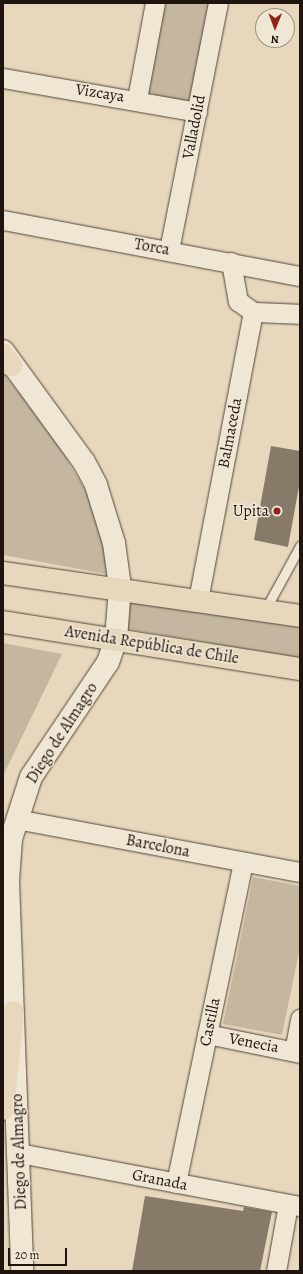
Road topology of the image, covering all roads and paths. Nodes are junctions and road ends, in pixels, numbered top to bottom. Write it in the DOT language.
graph roads {
  1 [pos="155,3"];
  2 [pos="218,3"];
  3 [pos="3,78"];
  4 [pos="137,99"];
  5 [pos="197,112"];
  6 [pos="3,220"];
  7 [pos="169,250"];
  8 [pos="231,262"];
  9 [pos="300,276"];
  10 [pos="253,312"];
  11 [pos="300,314"];
  12 [pos="6,357"];
  13 [pos="300,546"];
  14 [pos="3,573"];
  15 [pos="120,588"];
  16 [pos="198,600"];
  17 [pos="265,610"];
  18 [pos="300,616"];
  19 [pos="3,622"];
  20 [pos="116,639"];
  21 [pos="300,669"];
  22 [pos="16,819"];
  23 [pos="243,862"];
  24 [pos="300,872"];
  25 [pos="13,1013"];
  26 [pos="300,1019"];
  27 [pos="207,1034"];
  28 [pos="297,1052"];
  29 [pos="3,1109"];
  30 [pos="19,1152"];
  31 [pos="176,1183"];
  32 [pos="294,1205"];
  33 [pos="22,1271"];
  34 [pos="276,1271"];
  1 -- 4 [label="street"];
  2 -- 5 [label="street, Valladolid"];
  3 -- 4 [label="street, Vizcaya"];
  4 -- 5 [label="street, Vizcaya"];
  5 -- 7 [label="street, Valladolid"];
  6 -- 7 [label="street, Torca"];
  7 -- 8 [label="street, Torca"];
  8 -- 9 [label="street, Torca"];
  8 -- 10 [label="street"];
  10 -- 11 [label="street"];
  10 -- 16 [label="street, Balmaceda"];
  12 -- 15 [label="main road, Diego de Almagro"];
  13 -- 17 [label="lane"];
  14 -- 15 [label="main road"];
  15 -- 16 [label="main road"];
  15 -- 20 [label="main road, Diego de Almagro"];
  16 -- 17 [label="main road"];
  17 -- 18 [label="main road"];
  19 -- 20 [label="main road, Avenida República de Chile"];
  20 -- 21 [label="main road, Avenida República de Chile"];
  20 -- 22 [label="main road, Diego de Almagro"];
  22 -- 23 [label="street, Barcelona"];
  22 -- 25 [label="main road, Diego de Almagro"];
  23 -- 24 [label="street, Barcelona"];
  23 -- 27 [label="street, Castilla"];
  25 -- 29 [label="main road"];
  25 -- 30 [label="main road, Diego de Almagro"];
  26 -- 28 [label="street"];
  27 -- 28 [label="street, Venecia"];
  27 -- 31 [label="street, Castilla"];
  30 -- 31 [label="street, Granada"];
  30 -- 33 [label="main road, Diego de Almagro"];
  31 -- 32 [label="street, Granada"];
  32 -- 34 [label="street"];
}
